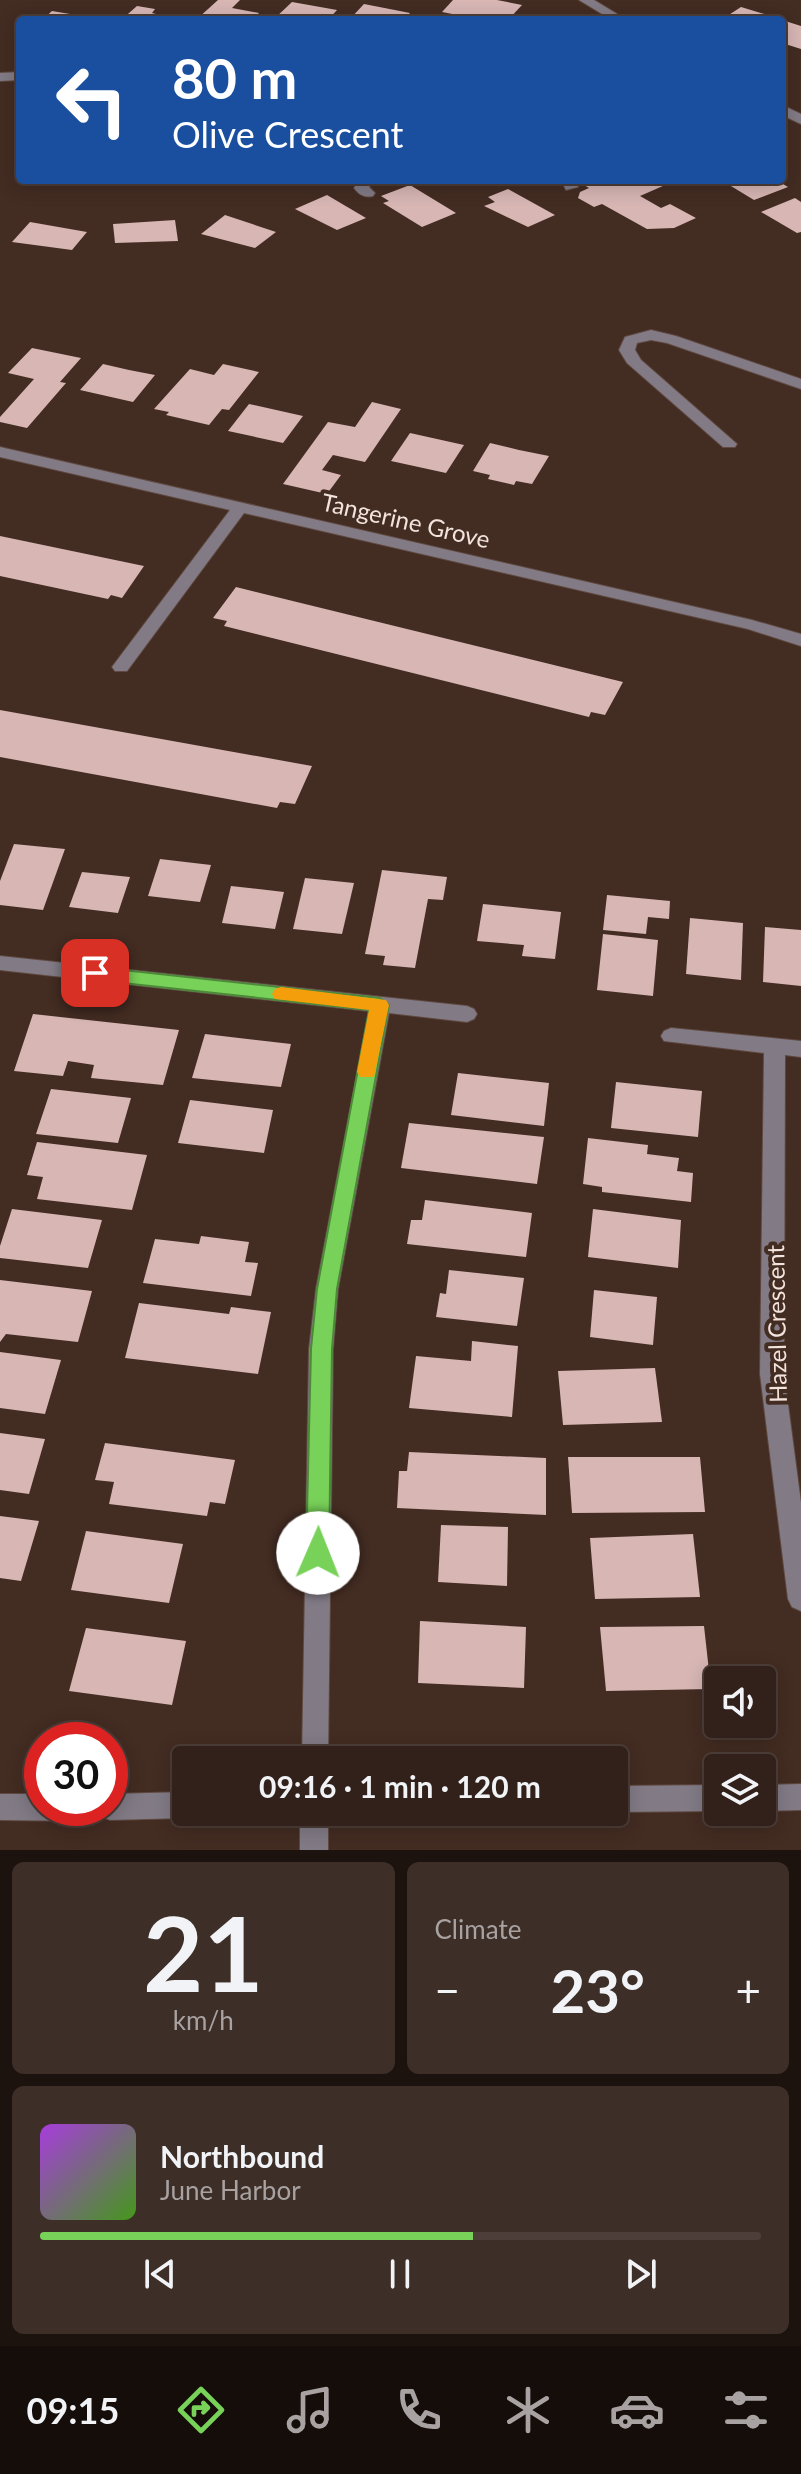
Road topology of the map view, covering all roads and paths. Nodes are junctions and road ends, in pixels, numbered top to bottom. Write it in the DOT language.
graph roads {
  1 [pos="585,0"];
  2 [pos="611,16"];
  3 [pos="801,384"];
  4 [pos="729,444"];
  5 [pos="0,452"];
  6 [pos="241,506"];
  7 [pos="801,640"];
  8 [pos="121,667"];
  9 [pos="0,963"];
  10 [pos="380,1005"];
  11 [pos="467,1014"];
  12 [pos="671,1036"];
  13 [pos="775,1047"];
  14 [pos="801,1049"];
  15 [pos="801,1599"];
  16 [pos="315,1746"];
  17 [pos="801,1797"];
  18 [pos="704,1798"];
  19 [pos="776,1798"];
  20 [pos="628,1799"];
  21 [pos="172,1805"];
  22 [pos="0,1807"];
  23 [pos="24,1807"];
  24 [pos="128,1807"];
  25 [pos="314,1826"];
  26 [pos="314,1850"];
  1 -- 2 [label="street"];
  3 -- 4 [label="street"];
  5 -- 6 [label="street, Tangerine Grove"];
  6 -- 7 [label="street, Tangerine Grove"];
  6 -- 8 [label="street"];
  9 -- 10 [label="street"];
  10 -- 11 [label="street"];
  10 -- 16 [label="street"];
  12 -- 13 [label="street"];
  13 -- 14 [label="street"];
  13 -- 15 [label="street, Hazel Crescent"];
  17 -- 19 [label="street"];
  18 -- 20 [label="street"];
  21 -- 24 [label="street"];
  22 -- 23 [label="street"];
  25 -- 26 [label="street"];
}
